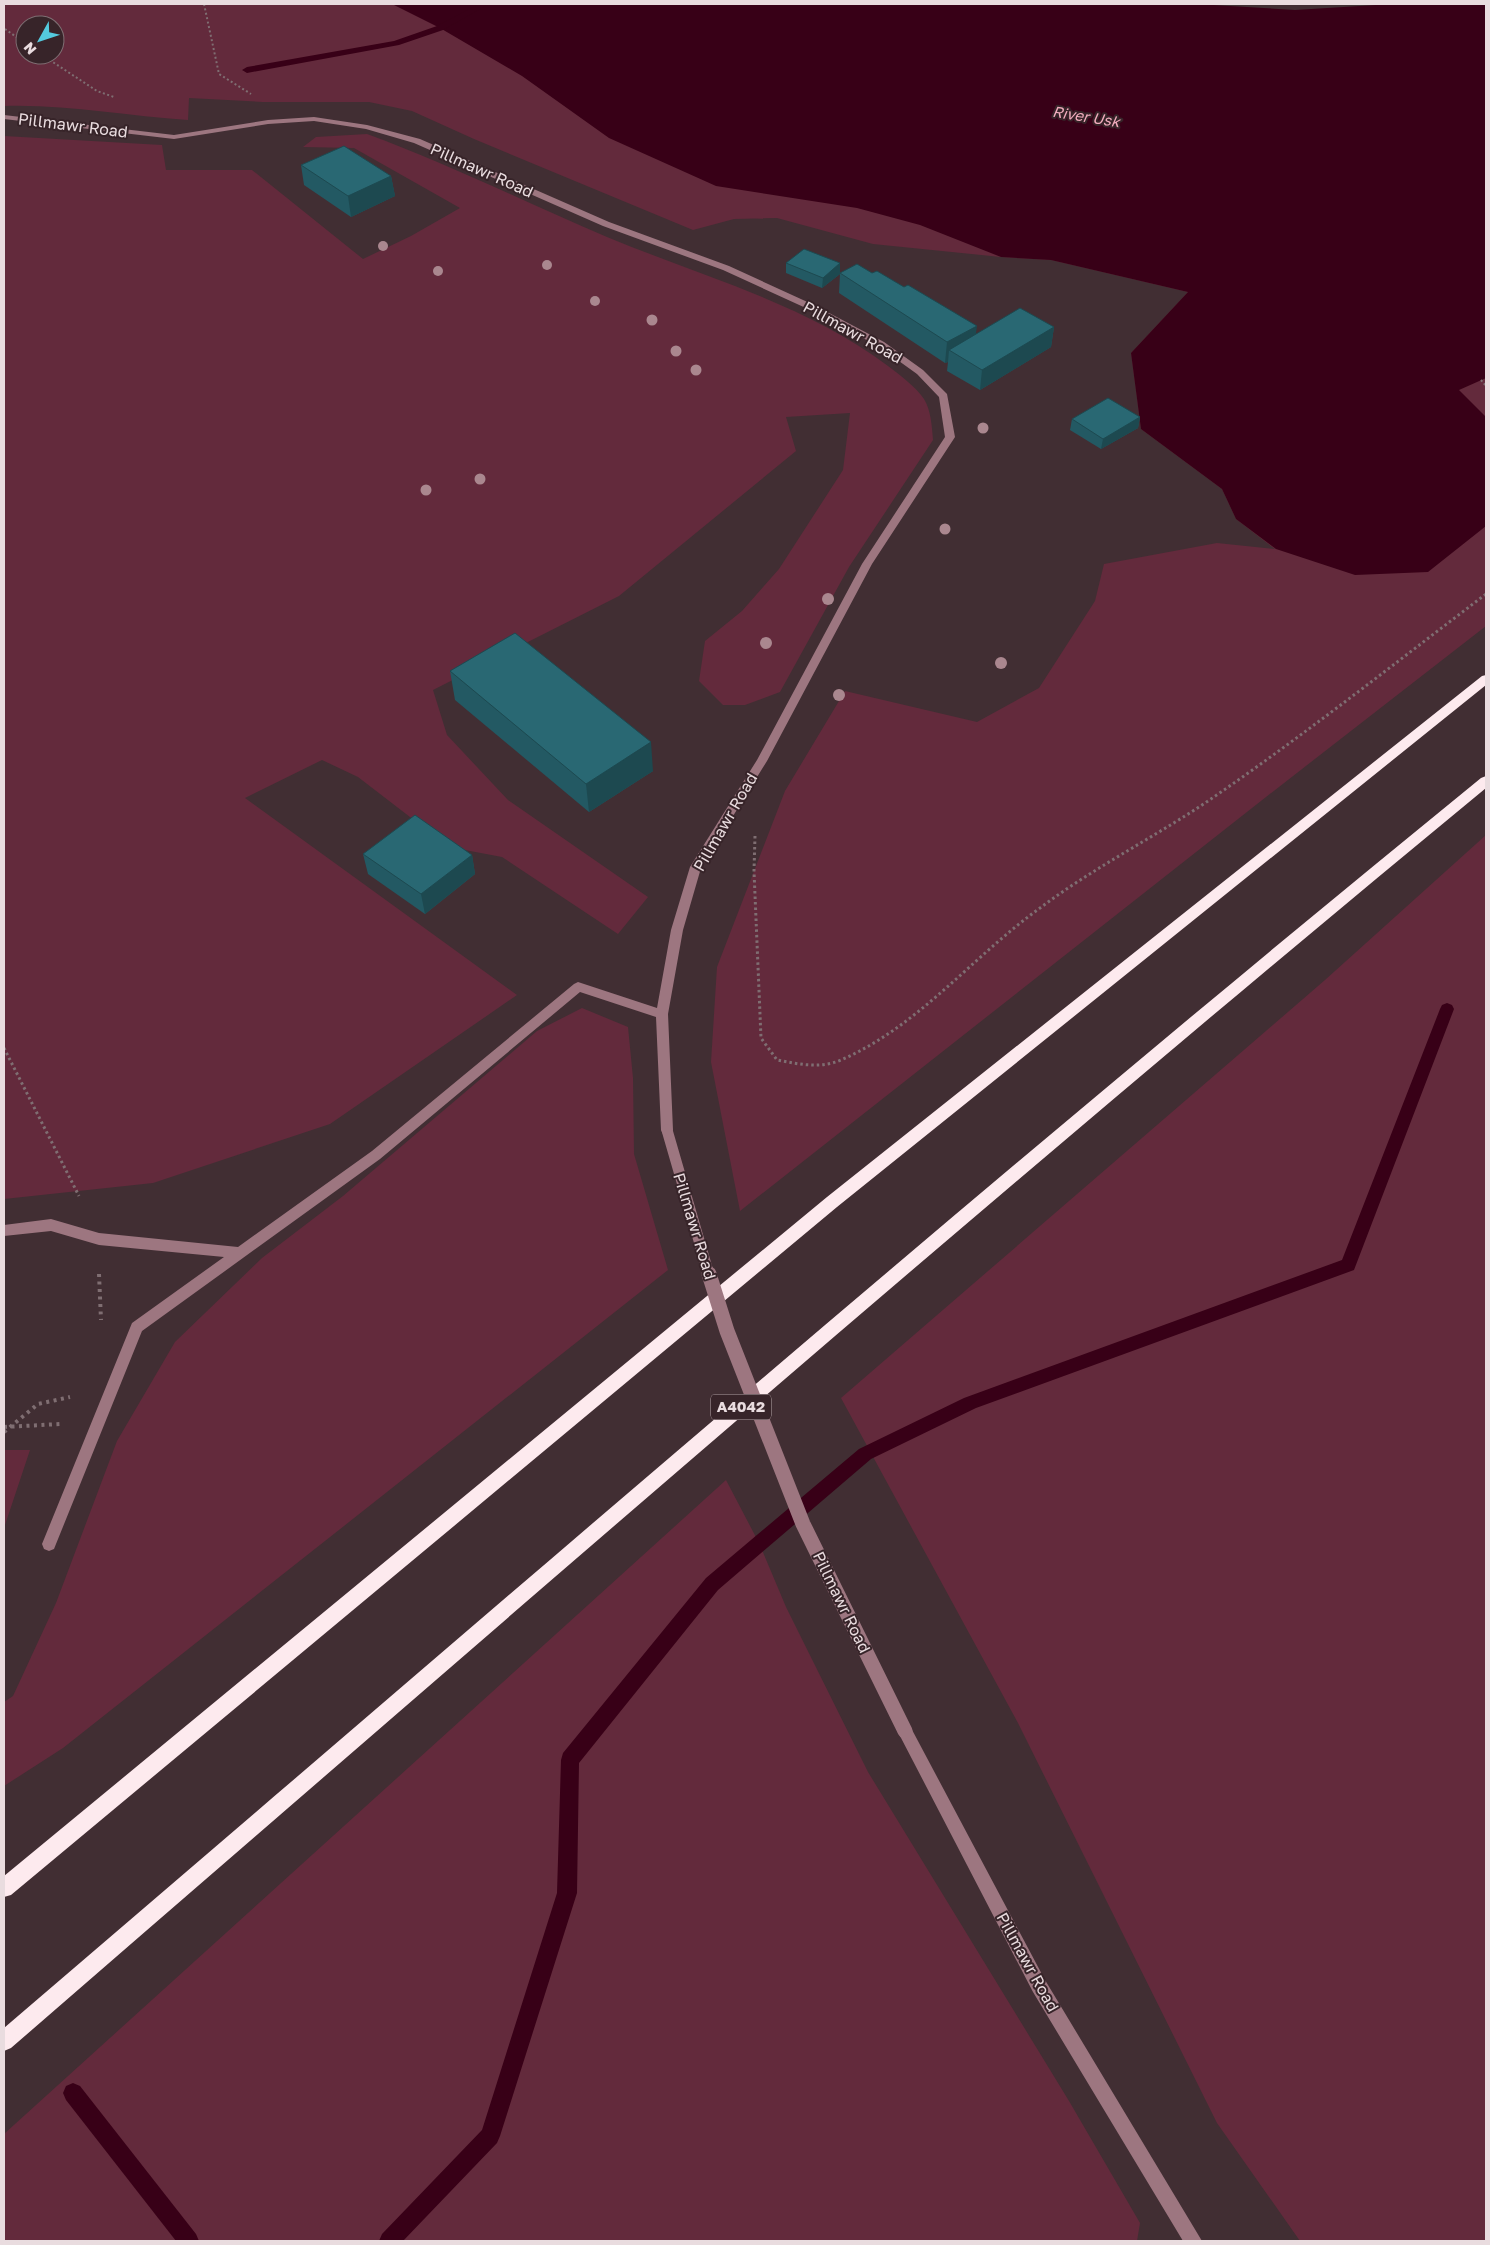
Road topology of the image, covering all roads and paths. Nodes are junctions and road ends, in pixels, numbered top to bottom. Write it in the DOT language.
graph roads {
  1 [pos="204,4"];
  2 [pos="5,28"];
  3 [pos="15,36"];
  4 [pos="57,65"];
  5 [pos="249,92"];
  6 [pos="122,100"];
  7 [pos="4,117"];
  8 [pos="1480,380"];
  9 [pos="1486,386"];
  10 [pos="1486,594"];
  11 [pos="1486,679"];
  12 [pos="1486,781"];
  13 [pos="755,832"];
  14 [pos="662,1014"];
  15 [pos="4,1230"];
  16 [pos="240,1253"];
  17 [pos="98,1423"];
  18 [pos="4,1427"];
  19 [pos="49,1544"];
  20 [pos="4,1888"];
  21 [pos="4,2041"];
  22 [pos="1194,2241"];
  1 -- 5 [label="path"];
  2 -- 3 [label="path"];
  4 -- 6 [label="path"];
  7 -- 14 [label="street, Pillmawr Road"];
  8 -- 9 [label="path"];
  10 -- 13 [label="path"];
  11 -- 20 [label="highway"];
  12 -- 21 [label="highway, A4042"];
  14 -- 16 [label="street"];
  14 -- 22 [label="street, Pillmawr Road, bridge"];
  15 -- 16 [label="street"];
  16 -- 17 [label="street"];
  17 -- 18 [label="path"];
  17 -- 19 [label="street"];
}
